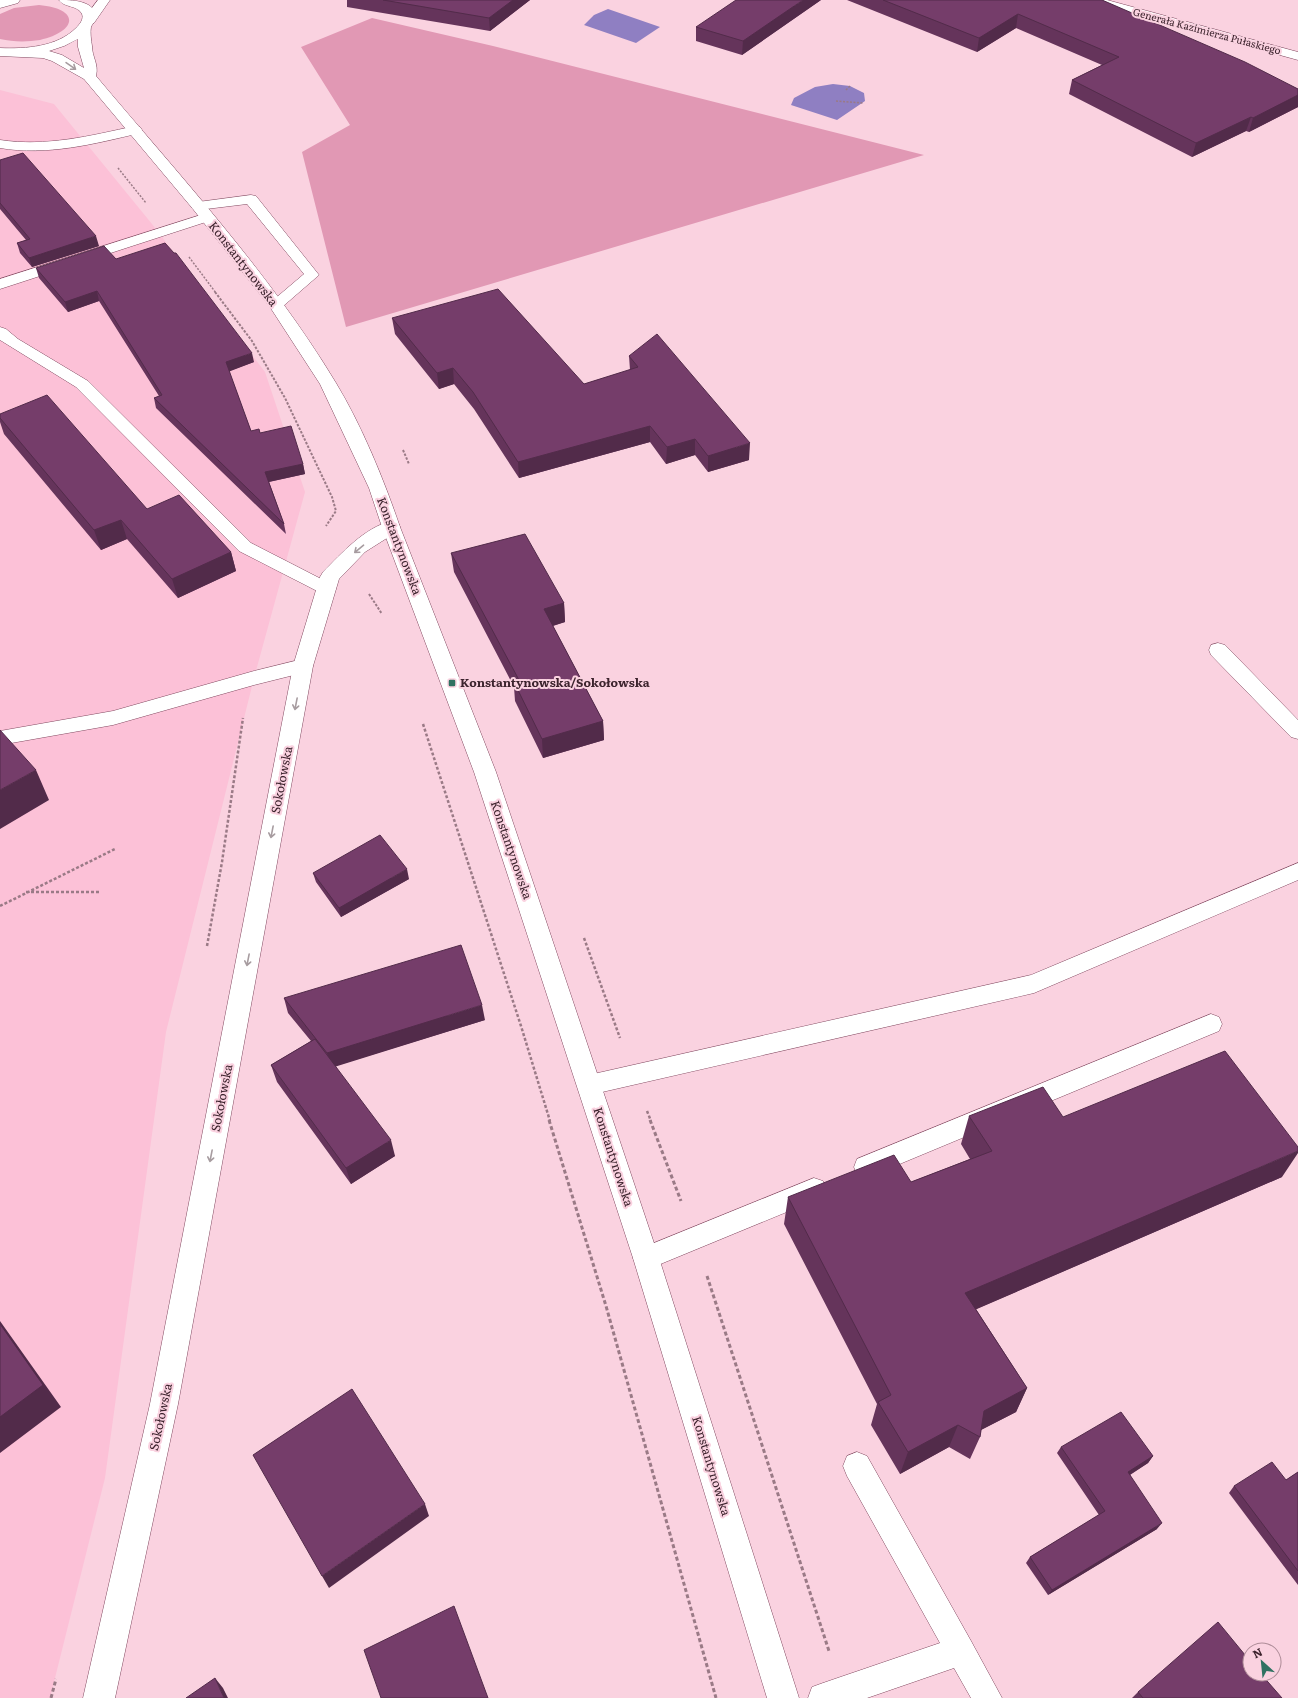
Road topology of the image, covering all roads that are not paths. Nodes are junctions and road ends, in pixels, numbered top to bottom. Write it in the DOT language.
graph roads {
  1 [pos="14,0"];
  2 [pos="65,0"];
  3 [pos="104,0"];
  4 [pos="1093,0"];
  5 [pos="0,4"];
  6 [pos="87,24"];
  7 [pos="1,52"];
  8 [pos="24,52"];
  9 [pos="1298,56"];
  10 [pos="89,76"];
  11 [pos="135,130"];
  12 [pos="0,144"];
  13 [pos="203,211"];
  14 [pos="0,284"];
  15 [pos="276,304"];
  16 [pos="0,332"];
  17 [pos="391,527"];
  18 [pos="326,589"];
  19 [pos="1218,650"];
  20 [pos="304,666"];
  21 [pos="1298,732"];
  22 [pos="0,738"];
  23 [pos="1298,871"];
  24 [pos="1211,1024"];
  25 [pos="589,1085"];
  26 [pos="646,1258"];
  27 [pos="857,1466"];
  28 [pos="961,1651"];
  29 [pos="99,1698"];
  30 [pos="783,1698"];
  31 [pos="823,1698"];
  32 [pos="987,1698"];
  1 -- 5 [label="main road"];
  2 -- 6 [label="main road"];
  3 -- 6 [label="main road"];
  4 -- 9 [label="main road, Generała Kazimierza Pułaskiego"];
  6 -- 8 [label="main road"];
  6 -- 10 [label="main road"];
  7 -- 8 [label="main road"];
  8 -- 10 [label="main road, Konstantynowska, one-way"];
  10 -- 11 [label="main road, Konstantynowska"];
  11 -- 12 [label="lane"];
  11 -- 13 [label="main road, Konstantynowska"];
  13 -- 14 [label="lane"];
  13 -- 15 [label="main road, Konstantynowska"];
  13 -- 15 [label="lane"];
  15 -- 17 [label="main road, Konstantynowska"];
  16 -- 18 [label="lane"];
  17 -- 18 [label="main road, Sokołowska, one-way"];
  17 -- 25 [label="main road, Konstantynowska"];
  18 -- 20 [label="main road, Sokołowska"];
  19 -- 21 [label="lane"];
  20 -- 22 [label="lane"];
  20 -- 29 [label="main road, Sokołowska, one-way"];
  23 -- 25 [label="lane"];
  24 -- 26 [label="lane"];
  25 -- 26 [label="main road, Konstantynowska"];
  26 -- 30 [label="main road, Konstantynowska"];
  27 -- 28 [label="lane"];
  28 -- 31 [label="lane"];
  28 -- 32 [label="lane"];
}
